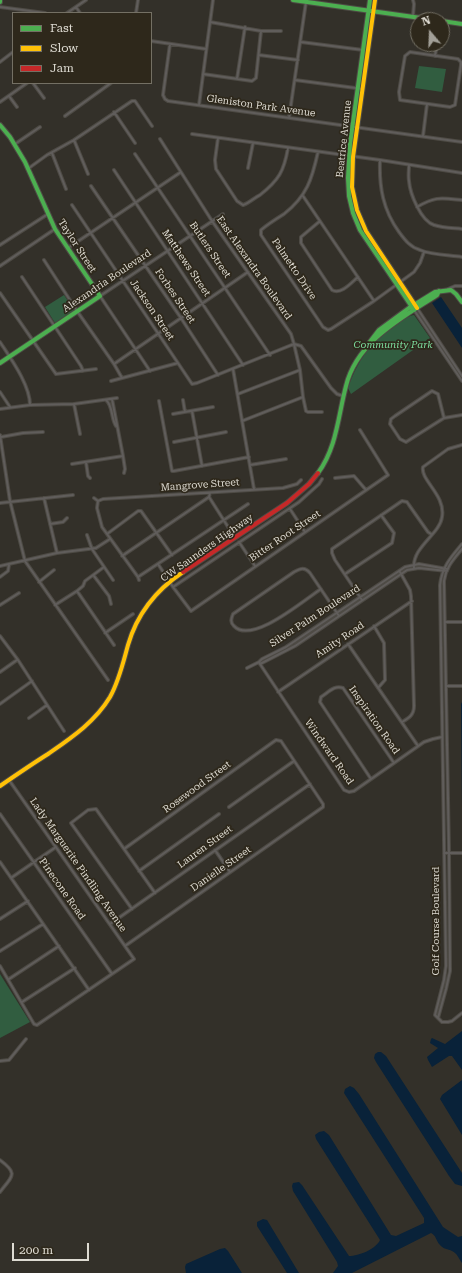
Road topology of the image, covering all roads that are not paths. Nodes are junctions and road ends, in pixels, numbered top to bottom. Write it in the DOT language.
graph roads {
  1 [pos="86,0"];
  2 [pos="138,0"];
  3 [pos="213,0"];
  4 [pos="293,0"];
  5 [pos="370,0"];
  6 [pos="375,0"];
  7 [pos="413,0"];
  8 [pos="306,2"];
  9 [pos="0,7"];
  10 [pos="76,7"];
  11 [pos="38,12"];
  12 [pos="68,12"];
  13 [pos="79,12"];
  14 [pos="136,12"];
  15 [pos="371,12"];
  16 [pos="413,12"];
  17 [pos="410,17"];
  18 [pos="210,22"];
  19 [pos="450,22"];
  20 [pos="462,24"];
  21 [pos="245,27"];
  22 [pos="261,31"];
  23 [pos="281,31"];
  24 [pos="152,41"];
  25 [pos="301,42"];
  26 [pos="170,44"];
  27 [pos="206,48"];
  28 [pos="366,50"];
  29 [pos="436,52"];
  30 [pos="12,53"];
  31 [pos="259,55"];
  32 [pos="435,56"];
  33 [pos="298,60"];
  34 [pos="0,62"];
  35 [pos="203,74"];
  36 [pos="237,79"];
  37 [pos="295,80"];
  38 [pos="26,84"];
  39 [pos="35,84"];
  40 [pos="110,84"];
  41 [pos="360,89"];
  42 [pos="9,96"];
  43 [pos="44,98"];
  44 [pos="0,102"];
  45 [pos="427,104"];
  46 [pos="199,105"];
  47 [pos="17,107"];
  48 [pos="114,112"];
  49 [pos="65,116"];
  50 [pos="290,118"];
  51 [pos="0,125"];
  52 [pos="152,126"];
  53 [pos="40,127"];
  54 [pos="355,128"];
  55 [pos="192,134"];
  56 [pos="423,137"];
  57 [pos="218,138"];
  58 [pos="160,139"];
  59 [pos="74,140"];
  60 [pos="462,142"];
  61 [pos="136,143"];
  62 [pos="253,143"];
  63 [pos="15,144"];
  64 [pos="288,148"];
  65 [pos="52,152"];
  66 [pos="318,152"];
  67 [pos="135,154"];
  68 [pos="351,156"];
  69 [pos="380,160"];
  70 [pos="409,165"];
  71 [pos="29,168"];
  72 [pos="248,168"];
  73 [pos="114,170"];
  74 [pos="181,172"];
  75 [pos="462,173"];
  76 [pos="88,174"];
  77 [pos="91,186"];
  78 [pos="158,188"];
  79 [pos="66,189"];
  80 [pos="302,195"];
  81 [pos="462,200"];
  82 [pos="136,202"];
  83 [pos="72,205"];
  84 [pos="417,207"];
  85 [pos="48,214"];
  86 [pos="222,214"];
  87 [pos="113,218"];
  88 [pos="212,221"];
  89 [pos="320,222"];
  90 [pos="55,229"];
  91 [pos="462,229"];
  92 [pos="91,233"];
  93 [pos="190,235"];
  94 [pos="0,245"];
  95 [pos="68,248"];
  96 [pos="168,250"];
  97 [pos="424,252"];
  98 [pos="462,257"];
  99 [pos="44,260"];
  100 [pos="0,266"];
  101 [pos="145,266"];
  102 [pos="248,272"];
  103 [pos="22,277"];
  104 [pos="358,278"];
  105 [pos="122,281"];
  106 [pos="398,283"];
  107 [pos="462,286"];
  108 [pos="226,288"];
  109 [pos="448,289"];
  110 [pos="0,293"];
  111 [pos="100,296"];
  112 [pos="374,301"];
  113 [pos="462,302"];
  114 [pos="203,303"];
  115 [pos="415,308"];
  116 [pos="77,311"];
  117 [pos="181,318"];
  118 [pos="55,326"];
  119 [pos="159,334"];
  120 [pos="32,341"];
  121 [pos="0,342"];
  122 [pos="294,344"];
  123 [pos="137,349"];
  124 [pos="270,355"];
  125 [pos="9,357"];
  126 [pos="0,363"];
  127 [pos="178,363"];
  128 [pos="114,364"];
  129 [pos="243,365"];
  130 [pos="96,369"];
  131 [pos="233,369"];
  132 [pos="300,370"];
  133 [pos="83,371"];
  134 [pos="150,371"];
  135 [pos="218,375"];
  136 [pos="462,376"];
  137 [pos="122,378"];
  138 [pos="110,381"];
  139 [pos="462,381"];
  140 [pos="0,392"];
  141 [pos="238,394"];
  142 [pos="343,396"];
  143 [pos="303,397"];
  144 [pos="117,398"];
  145 [pos="112,399"];
  146 [pos="105,400"];
  147 [pos="159,400"];
  148 [pos="183,400"];
  149 [pos="74,404"];
  150 [pos="30,405"];
  151 [pos="10,407"];
  152 [pos="213,407"];
  153 [pos="0,409"];
  154 [pos="192,410"];
  155 [pos="185,412"];
  156 [pos="322,412"];
  157 [pos="173,414"];
  158 [pos="462,415"];
  159 [pos="444,418"];
  160 [pos="242,421"];
  161 [pos="117,427"];
  162 [pos="360,430"];
  163 [pos="44,432"];
  164 [pos="226,432"];
  165 [pos="0,434"];
  166 [pos="80,434"];
  167 [pos="0,438"];
  168 [pos="197,438"];
  169 [pos="174,442"];
  170 [pos="462,444"];
  171 [pos="123,456"];
  172 [pos="249,457"];
  173 [pos="286,459"];
  174 [pos="86,462"];
  175 [pos="72,464"];
  176 [pos="250,465"];
  177 [pos="202,466"];
  178 [pos="124,473"];
  179 [pos="90,478"];
  180 [pos="335,478"];
  181 [pos="322,479"];
  182 [pos="301,480"];
  183 [pos="254,489"];
  184 [pos="366,490"];
  185 [pos="211,492"];
  186 [pos="73,495"];
  187 [pos="209,497"];
  188 [pos="44,498"];
  189 [pos="94,498"];
  190 [pos="10,501"];
  191 [pos="98,501"];
  192 [pos="0,503"];
  193 [pos="248,504"];
  194 [pos="283,506"];
  195 [pos="290,509"];
  196 [pos="286,511"];
  197 [pos="381,515"];
  198 [pos="67,518"];
  199 [pos="224,520"];
  200 [pos="50,524"];
  201 [pos="230,530"];
  202 [pos="305,532"];
  203 [pos="157,533"];
  204 [pos="107,534"];
  205 [pos="431,534"];
  206 [pos="86,535"];
  207 [pos="110,540"];
  208 [pos="239,542"];
  209 [pos="226,544"];
  210 [pos="462,544"];
  211 [pos="92,549"];
  212 [pos="229,549"];
  213 [pos="462,549"];
  214 [pos="216,550"];
  215 [pos="57,553"];
  216 [pos="172,555"];
  217 [pos="220,555"];
  218 [pos="122,556"];
  219 [pos="202,560"];
  220 [pos="25,561"];
  221 [pos="158,564"];
  222 [pos="414,564"];
  223 [pos="9,565"];
  224 [pos="205,565"];
  225 [pos="0,566"];
  226 [pos="255,566"];
  227 [pos="104,567"];
  228 [pos="414,568"];
  229 [pos="54,570"];
  230 [pos="443,570"];
  231 [pos="447,570"];
  232 [pos="399,571"];
  233 [pos="345,574"];
  234 [pos="400,574"];
  235 [pos="94,576"];
  236 [pos="0,577"];
  237 [pos="138,577"];
  238 [pos="113,580"];
  239 [pos="138,580"];
  240 [pos="39,582"];
  241 [pos="170,582"];
  242 [pos="173,587"];
  243 [pos="321,589"];
  244 [pos="77,591"];
  245 [pos="19,593"];
  246 [pos="360,597"];
  247 [pos="362,600"];
  248 [pos="412,601"];
  249 [pos="111,604"];
  250 [pos="55,605"];
  251 [pos="0,606"];
  252 [pos="337,613"];
  253 [pos="133,614"];
  254 [pos="339,616"];
  255 [pos="445,622"];
  256 [pos="462,622"];
  257 [pos="374,626"];
  258 [pos="105,633"];
  259 [pos="0,638"];
  260 [pos="348,644"];
  261 [pos="114,645"];
  262 [pos="18,660"];
  263 [pos="260,663"];
  264 [pos="247,668"];
  265 [pos="0,672"];
  266 [pos="108,680"];
  267 [pos="32,681"];
  268 [pos="447,686"];
  269 [pos="462,686"];
  270 [pos="378,688"];
  271 [pos="278,692"];
  272 [pos="0,704"];
  273 [pos="47,705"];
  274 [pos="29,718"];
  275 [pos="402,722"];
  276 [pos="64,731"];
  277 [pos="442,737"];
  278 [pos="447,737"];
  279 [pos="418,746"];
  280 [pos="294,761"];
  281 [pos="394,763"];
  282 [pos="372,779"];
  283 [pos="9,780"];
  284 [pos="310,784"];
  285 [pos="0,786"];
  286 [pos="229,807"];
  287 [pos="0,814"];
  288 [pos="219,814"];
  289 [pos="56,847"];
  290 [pos="124,849"];
  291 [pos="215,850"];
  292 [pos="444,853"];
  293 [pos="449,853"];
  294 [pos="462,853"];
  295 [pos="0,862"];
  296 [pos="34,862"];
  297 [pos="139,871"];
  298 [pos="230,872"];
  299 [pos="11,878"];
  300 [pos="155,893"];
  301 [pos="28,901"];
  302 [pos="132,909"];
  303 [pos="0,919"];
  304 [pos="44,924"];
  305 [pos="110,924"];
  306 [pos="59,946"];
  307 [pos="125,946"];
  308 [pos="0,951"];
  309 [pos="0,966"];
  310 [pos="74,968"];
  311 [pos="112,974"];
  312 [pos="9,979"];
  313 [pos="89,990"];
  314 [pos="22,1002"];
  315 [pos="462,1013"];
  316 [pos="438,1018"];
  317 [pos="26,1039"];
  318 [pos="0,1061"];
  319 [pos="0,1160"];
  320 [pos="0,1192"];
  1 -- 10 [label="street"];
  2 -- 14 [label="street"];
  3 -- 18 [label="street"];
  4 -- 8 [label="main road"];
  5 -- 15 [label="main road, Beatrice Avenue"];
  6 -- 15 [label="main road, Beatrice Avenue"];
  7 -- 16 [label="street"];
  8 -- 15 [label="main road"];
  8 -- 25 [label="street"];
  9 -- 11 [label="street"];
  10 -- 12 [label="street"];
  10 -- 13 [label="street"];
  15 -- 17 [label="main road"];
  15 -- 28 [label="main road, Beatrice Avenue"];
  18 -- 21 [label="street"];
  18 -- 27 [label="street"];
  19 -- 20 [label="main road"];
  21 -- 22 [label="street"];
  21 -- 36 [label="street"];
  22 -- 23 [label="street"];
  22 -- 31 [label="street"];
  24 -- 26 [label="street"];
  25 -- 28 [label="street"];
  25 -- 33 [label="street"];
  26 -- 27 [label="street"];
  26 -- 46 [label="street, Gleniston Park Avenue"];
  27 -- 35 [label="street"];
  28 -- 41 [label="main road, Beatrice Avenue"];
  29 -- 32 [label="street"];
  30 -- 34 [label="street"];
  31 -- 33 [label="street"];
  31 -- 36 [label="street"];
  32 -- 45 [label="street"];
  32 -- 45 [label="street"];
  33 -- 37 [label="street"];
  35 -- 36 [label="street"];
  35 -- 46 [label="street"];
  37 -- 41 [label="street"];
  37 -- 50 [label="street"];
  38 -- 42 [label="street"];
  39 -- 43 [label="street"];
  40 -- 49 [label="street"];
  41 -- 54 [label="main road, Beatrice Avenue"];
  42 -- 44 [label="street"];
  42 -- 47 [label="street"];
  45 -- 56 [label="street"];
  46 -- 50 [label="street, Gleniston Park Avenue"];
  48 -- 52 [label="street"];
  48 -- 59 [label="street"];
  48 -- 61 [label="street"];
  50 -- 54 [label="street, Gleniston Park Avenue"];
  51 -- 63 [label="main road, Taylor Street"];
  53 -- 63 [label="street"];
  54 -- 56 [label="street, Gleniston Park Avenue"];
  54 -- 68 [label="main road, Beatrice Avenue"];
  55 -- 57 [label="street"];
  56 -- 60 [label="street, Gleniston Park Avenue"];
  57 -- 62 [label="street"];
  57 -- 64 [label="street"];
  58 -- 74 [label="street, East Alexandra Boulevard"];
  59 -- 65 [label="street"];
  59 -- 76 [label="street"];
  62 -- 64 [label="street"];
  62 -- 72 [label="street"];
  63 -- 71 [label="main road, Taylor Street"];
  64 -- 66 [label="street"];
  65 -- 71 [label="street"];
  65 -- 79 [label="street"];
  66 -- 68 [label="street"];
  66 -- 80 [label="street, Palmetto Drive"];
  67 -- 78 [label="street, Butlers Street"];
  68 -- 69 [label="street"];
  68 -- 106 [label="main road, Beatrice Avenue"];
  69 -- 70 [label="street"];
  69 -- 97 [label="street"];
  70 -- 75 [label="street"];
  70 -- 84 [label="street"];
  71 -- 85 [label="main road, Taylor Street"];
  73 -- 82 [label="street, Matthews Street"];
  74 -- 78 [label="street"];
  74 -- 88 [label="street, East Alexandra Boulevard"];
  77 -- 87 [label="street, Forbes Street"];
  78 -- 82 [label="street"];
  78 -- 93 [label="street, Butlers Street"];
  80 -- 89 [label="street"];
  80 -- 112 [label="street, Palmetto Drive"];
  81 -- 84 [label="street"];
  82 -- 87 [label="street"];
  82 -- 96 [label="street, Matthews Street"];
  83 -- 92 [label="street, Jackson Street"];
  84 -- 91 [label="street"];
  85 -- 90 [label="main road, Taylor Street"];
  85 -- 94 [label="street"];
  86 -- 88 [label="street, Alexandria Boulevard"];
  87 -- 92 [label="street"];
  87 -- 101 [label="street, Forbes Street"];
  88 -- 93 [label="street, Alexandria Boulevard"];
  88 -- 102 [label="street, East Alexandra Boulevard"];
  89 -- 104 [label="street"];
  89 -- 104 [label="street"];
  90 -- 95 [label="main road, Taylor Street"];
  90 -- 100 [label="street"];
  92 -- 95 [label="street"];
  92 -- 105 [label="street, Jackson Street"];
  93 -- 96 [label="street, Alexandria Boulevard"];
  93 -- 108 [label="street, Butlers Street"];
  95 -- 111 [label="main road, Taylor Street"];
  96 -- 101 [label="street, Alexandria Boulevard"];
  96 -- 114 [label="street, Matthews Street"];
  97 -- 98 [label="street"];
  97 -- 106 [label="street, Palmetto Drive"];
  99 -- 116 [label="street"];
  101 -- 105 [label="street, Alexandria Boulevard"];
  101 -- 117 [label="street, Forbes Street"];
  102 -- 108 [label="street"];
  102 -- 122 [label="street, East Alexandra Boulevard"];
  103 -- 118 [label="street"];
  104 -- 112 [label="street"];
  105 -- 111 [label="street, Alexandria Boulevard"];
  105 -- 119 [label="street, Jackson Street"];
  106 -- 112 [label="street, Palmetto Drive"];
  106 -- 115 [label="main road, Beatrice Avenue"];
  107 -- 109 [label="street"];
  108 -- 114 [label="street"];
  108 -- 124 [label="street, Butlers Street"];
  109 -- 113 [label="main road"];
  109 -- 115 [label="main road, CW Saunders Highway"];
  110 -- 120 [label="street"];
  111 -- 116 [label="main road, Alexandria Boulevard"];
  111 -- 123 [label="street, Taylor Street"];
  114 -- 117 [label="street"];
  114 -- 129 [label="street, Matthews Street"];
  115 -- 136 [label="street"];
  115 -- 139 [label="street"];
  115 -- 142 [label="main road, CW Saunders Highway"];
  116 -- 118 [label="main road, Alexandria Boulevard"];
  116 -- 128 [label="street"];
  117 -- 119 [label="street"];
  117 -- 135 [label="street, Forbes Street"];
  118 -- 120 [label="main road, Alexandria Boulevard"];
  118 -- 133 [label="street"];
  119 -- 123 [label="street"];
  119 -- 127 [label="street, Jackson Street"];
  120 -- 125 [label="main road, Alexandria Boulevard"];
  120 -- 133 [label="street"];
  121 -- 125 [label="street"];
  122 -- 124 [label="street"];
  122 -- 132 [label="street"];
  122 -- 142 [label="street, East Alexandra Boulevard"];
  123 -- 128 [label="street"];
  123 -- 134 [label="street, Taylor Street"];
  124 -- 129 [label="street"];
  125 -- 126 [label="main road, Alexandria Boulevard"];
  125 -- 150 [label="street"];
  127 -- 134 [label="street"];
  127 -- 135 [label="street, Jackson Street"];
  128 -- 137 [label="street"];
  129 -- 131 [label="street"];
  130 -- 133 [label="street"];
  131 -- 135 [label="street"];
  131 -- 141 [label="street"];
  132 -- 141 [label="street"];
  132 -- 143 [label="street"];
  134 -- 137 [label="street"];
  137 -- 138 [label="street"];
  140 -- 151 [label="street"];
  141 -- 160 [label="street"];
  142 -- 194 [label="main road, CW Saunders Highway"];
  143 -- 156 [label="street"];
  143 -- 160 [label="street"];
  144 -- 145 [label="street"];
  145 -- 146 [label="street"];
  145 -- 161 [label="street"];
  146 -- 149 [label="street"];
  146 -- 161 [label="street"];
  147 -- 177 [label="street"];
  148 -- 155 [label="street"];
  149 -- 150 [label="street"];
  149 -- 166 [label="street"];
  150 -- 151 [label="street"];
  151 -- 153 [label="street"];
  152 -- 154 [label="street"];
  154 -- 155 [label="street"];
  154 -- 168 [label="street"];
  155 -- 157 [label="street"];
  158 -- 159 [label="street"];
  159 -- 159 [label="street"];
  160 -- 172 [label="street"];
  161 -- 171 [label="street"];
  162 -- 184 [label="street, Bitter Root Street"];
  163 -- 167 [label="street"];
  164 -- 168 [label="street"];
  165 -- 167 [label="street"];
  167 -- 190 [label="street"];
  168 -- 169 [label="street"];
  168 -- 177 [label="street"];
  170 -- 205 [label="street"];
  171 -- 174 [label="street"];
  171 -- 178 [label="street"];
  172 -- 176 [label="street"];
  172 -- 177 [label="street"];
  173 -- 176 [label="street"];
  174 -- 175 [label="street"];
  174 -- 179 [label="street"];
  176 -- 183 [label="street"];
  180 -- 184 [label="street"];
  181 -- 195 [label="street"];
  182 -- 183 [label="street, Mangrove Street"];
  183 -- 185 [label="street, Mangrove Street"];
  184 -- 202 [label="street, Bitter Root Street"];
  185 -- 187 [label="street"];
  185 -- 191 [label="street, Mangrove Street"];
  186 -- 188 [label="street"];
  187 -- 199 [label="street"];
  187 -- 203 [label="street"];
  188 -- 190 [label="street"];
  188 -- 200 [label="street"];
  189 -- 191 [label="street"];
  190 -- 192 [label="street"];
  190 -- 220 [label="street"];
  191 -- 204 [label="street"];
  193 -- 199 [label="street"];
  194 -- 196 [label="street"];
  194 -- 209 [label="main road, CW Saunders Highway"];
  195 -- 196 [label="street"];
  195 -- 202 [label="street"];
  196 -- 208 [label="street"];
  197 -- 205 [label="street"];
  197 -- 233 [label="street"];
  197 -- 233 [label="street"];
  198 -- 200 [label="street"];
  199 -- 201 [label="street"];
  199 -- 216 [label="street"];
  200 -- 215 [label="street"];
  202 -- 226 [label="street, Bitter Root Street"];
  203 -- 204 [label="street"];
  203 -- 216 [label="street"];
  203 -- 218 [label="street"];
  204 -- 207 [label="street"];
  205 -- 222 [label="street"];
  206 -- 211 [label="street"];
  207 -- 211 [label="street"];
  207 -- 218 [label="street"];
  208 -- 212 [label="street"];
  208 -- 226 [label="street"];
  209 -- 212 [label="street"];
  209 -- 214 [label="main road, CW Saunders Highway"];
  210 -- 230 [label="street, Golf Course Boulevard"];
  211 -- 215 [label="street"];
  211 -- 227 [label="street"];
  212 -- 217 [label="street"];
  213 -- 231 [label="street, Golf Course Boulevard"];
  214 -- 217 [label="street"];
  214 -- 219 [label="main road, CW Saunders Highway"];
  215 -- 220 [label="street"];
  216 -- 221 [label="street"];
  217 -- 224 [label="street"];
  218 -- 237 [label="street"];
  219 -- 224 [label="street"];
  219 -- 241 [label="main road, CW Saunders Highway"];
  220 -- 223 [label="street"];
  220 -- 240 [label="street"];
  221 -- 237 [label="street"];
  221 -- 241 [label="street"];
  222 -- 228 [label="street"];
  222 -- 230 [label="street, Silver Palm Boulevard"];
  222 -- 232 [label="street, Silver Palm Boulevard"];
  223 -- 225 [label="street"];
  223 -- 236 [label="street"];
  224 -- 242 [label="street"];
  226 -- 242 [label="street, Bitter Root Street"];
  227 -- 235 [label="street"];
  227 -- 238 [label="street"];
  228 -- 230 [label="street, Silver Palm Boulevard"];
  228 -- 234 [label="street, Silver Palm Boulevard"];
  229 -- 240 [label="street"];
  230 -- 231 [label="street, Silver Palm Boulevard"];
  230 -- 277 [label="street, Golf Course Boulevard"];
  231 -- 255 [label="street, Golf Course Boulevard"];
  232 -- 234 [label="street"];
  232 -- 246 [label="street, Silver Palm Boulevard"];
  233 -- 246 [label="street"];
  234 -- 247 [label="street, Silver Palm Boulevard"];
  234 -- 248 [label="street"];
  235 -- 244 [label="street"];
  235 -- 249 [label="street"];
  237 -- 239 [label="street"];
  240 -- 250 [label="street"];
  241 -- 242 [label="street"];
  241 -- 283 [label="main road, CW Saunders Highway"];
  243 -- 243 [label="street"];
  243 -- 252 [label="street"];
  244 -- 250 [label="street"];
  244 -- 258 [label="street"];
  245 -- 251 [label="street"];
  246 -- 247 [label="street"];
  246 -- 252 [label="street, Silver Palm Boulevard"];
  247 -- 254 [label="street, Silver Palm Boulevard"];
  248 -- 257 [label="street, Amity Road"];
  248 -- 275 [label="street"];
  250 -- 266 [label="street"];
  252 -- 254 [label="street"];
  252 -- 263 [label="street, Silver Palm Boulevard"];
  253 -- 258 [label="street"];
  254 -- 263 [label="street, Silver Palm Boulevard"];
  255 -- 256 [label="street"];
  255 -- 268 [label="street, Golf Course Boulevard"];
  257 -- 260 [label="street, Amity Road"];
  257 -- 270 [label="street"];
  258 -- 261 [label="street"];
  259 -- 262 [label="street"];
  260 -- 270 [label="street"];
  260 -- 271 [label="street, Amity Road"];
  262 -- 265 [label="street"];
  262 -- 267 [label="street"];
  263 -- 264 [label="street"];
  263 -- 271 [label="street, Windward Road"];
  267 -- 272 [label="street"];
  267 -- 273 [label="street"];
  268 -- 269 [label="street"];
  268 -- 278 [label="street, Golf Course Boulevard"];
  270 -- 275 [label="street"];
  271 -- 282 [label="street, Windward Road"];
  273 -- 274 [label="street"];
  273 -- 276 [label="street"];
  275 -- 279 [label="street"];
  277 -- 278 [label="street, Windward Road"];
  277 -- 279 [label="street, Windward Road"];
  277 -- 292 [label="street, Golf Course Boulevard"];
  278 -- 293 [label="street, Golf Course Boulevard"];
  279 -- 281 [label="street, Windward Road"];
  280 -- 284 [label="street"];
  280 -- 286 [label="street"];
  280 -- 290 [label="street, Rosewood Street"];
  281 -- 282 [label="street, Windward Road"];
  281 -- 282 [label="street, Inspiration Road"];
  283 -- 285 [label="main road, CW Saunders Highway"];
  283 -- 289 [label="street, Lady Marguerite Pindling Avenue"];
  284 -- 291 [label="street, Lauren Street"];
  284 -- 298 [label="street, Danielle Street"];
  287 -- 296 [label="street, Pinecone Road"];
  288 -- 297 [label="street"];
  289 -- 296 [label="street"];
  289 -- 305 [label="street, Lady Marguerite Pindling Avenue"];
  290 -- 297 [label="street"];
  290 -- 302 [label="street"];
  291 -- 298 [label="street"];
  291 -- 300 [label="street, Lauren Street"];
  292 -- 293 [label="street"];
  292 -- 316 [label="street, Golf Course Boulevard"];
  293 -- 294 [label="street"];
  293 -- 316 [label="street, Golf Course Boulevard"];
  295 -- 299 [label="street"];
  296 -- 299 [label="street"];
  296 -- 311 [label="street, Pinecone Road"];
  297 -- 300 [label="street"];
  298 -- 307 [label="street, Danielle Street"];
  299 -- 301 [label="street"];
  300 -- 302 [label="street, Lauren Street"];
  301 -- 303 [label="street"];
  301 -- 304 [label="street"];
  302 -- 305 [label="street, Lauren Street"];
  304 -- 306 [label="street"];
  304 -- 308 [label="street"];
  305 -- 307 [label="street, Lady Marguerite Pindling Avenue"];
  306 -- 310 [label="street"];
  306 -- 312 [label="street"];
  307 -- 311 [label="street, Lady Marguerite Pindling Avenue"];
  309 -- 312 [label="street"];
  310 -- 313 [label="street"];
  310 -- 314 [label="street"];
  311 -- 313 [label="street"];
  312 -- 314 [label="street"];
  313 -- 314 [label="street"];
  315 -- 316 [label="street"];
  317 -- 318 [label="street"];
  319 -- 320 [label="street"];
}
